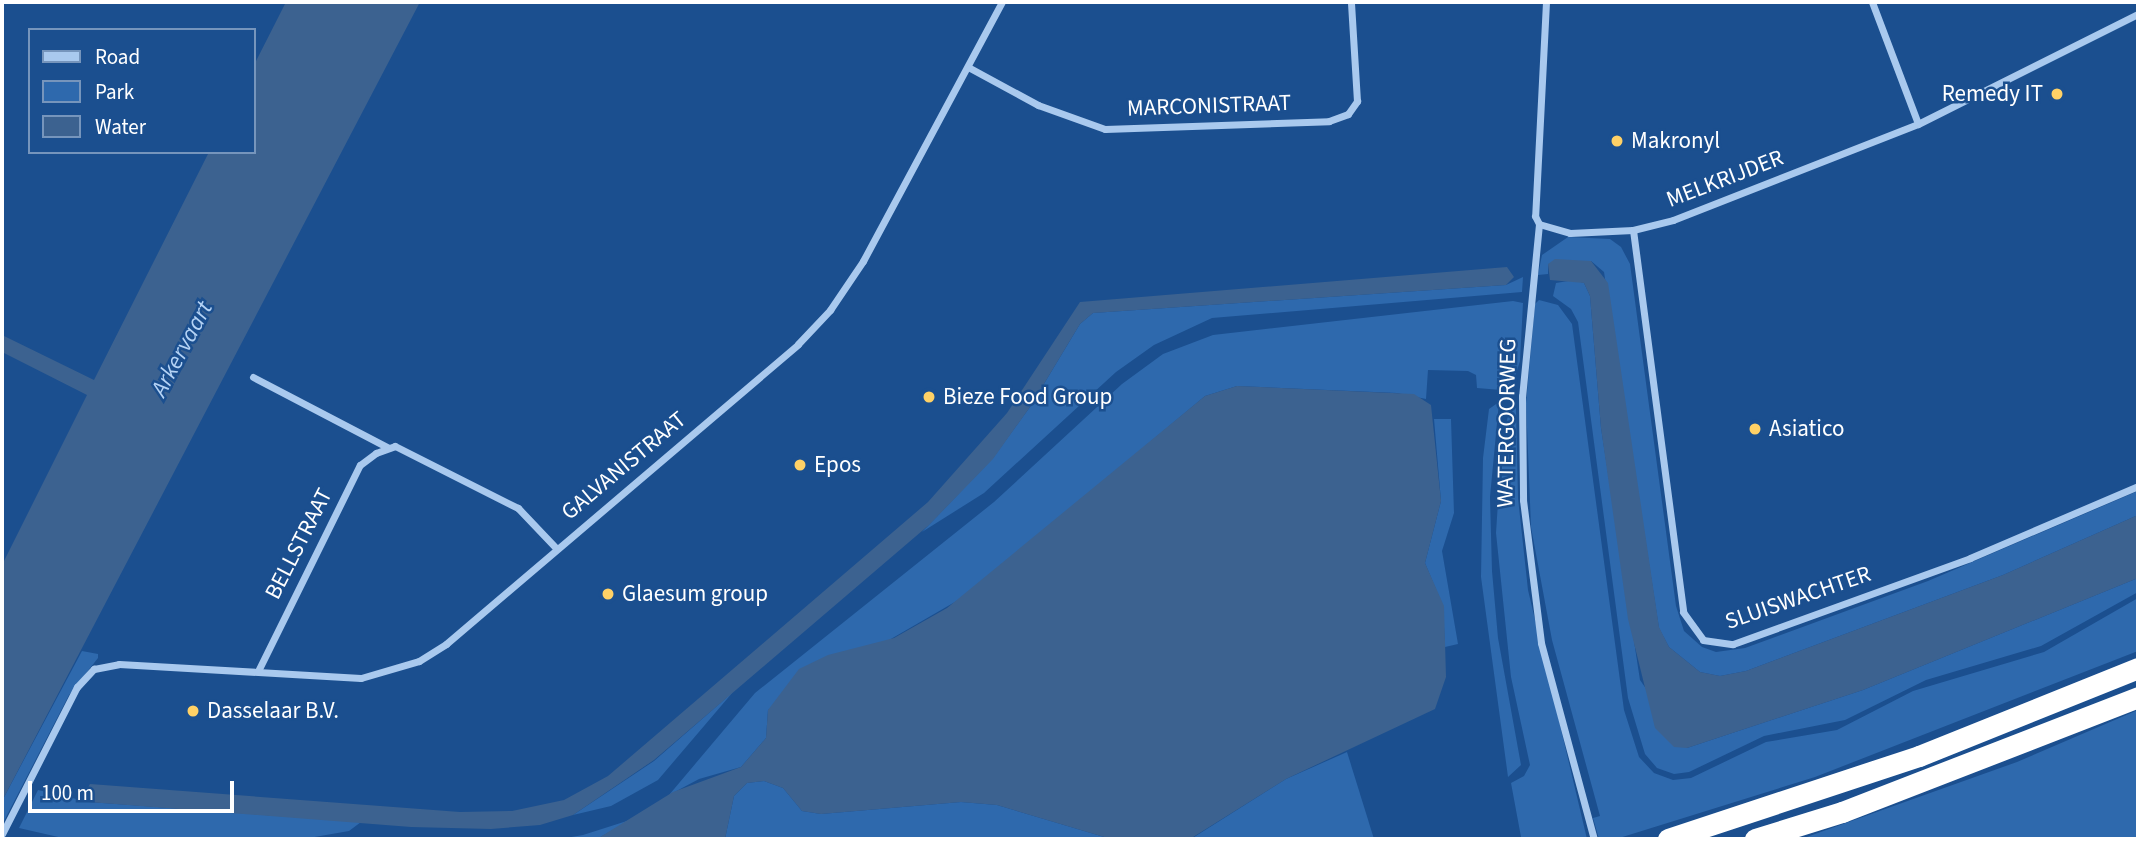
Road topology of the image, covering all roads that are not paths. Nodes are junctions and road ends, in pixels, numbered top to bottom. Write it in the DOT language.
graph roads {
  1 [pos="1002,2"];
  2 [pos="1351,2"];
  3 [pos="1546,2"];
  4 [pos="1872,2"];
  5 [pos="2138,15"];
  6 [pos="968,67"];
  7 [pos="1918,124"];
  8 [pos="1539,224"];
  9 [pos="1633,230"];
  10 [pos="253,377"];
  11 [pos="389,448"];
  12 [pos="2138,486"];
  13 [pos="556,548"];
  14 [pos="2138,668"];
  15 [pos="258,671"];
  16 [pos="2138,697"];
  17 [pos="2,834"];
  18 [pos="1593,835"];
  19 [pos="1668,839"];
  20 [pos="1755,839"];
  1 -- 6 [label="street, GALVANISTRAAT"];
  2 -- 6 [label="street, MARCONISTRAAT"];
  3 -- 8 [label="street, WATERGOORWEG"];
  4 -- 7 [label="street"];
  5 -- 7 [label="street, MELKRIJDER"];
  6 -- 13 [label="street, GALVANISTRAAT"];
  7 -- 9 [label="street, MELKRIJDER"];
  8 -- 9 [label="street, MELKRIJDER"];
  8 -- 18 [label="street, WATERGOORWEG"];
  9 -- 12 [label="street, SLUISWACHTER"];
  10 -- 11 [label="street"];
  11 -- 13 [label="street"];
  11 -- 15 [label="street, BELLSTRAAT"];
  13 -- 15 [label="street, GALVANISTRAAT"];
  14 -- 19 [label="highway"];
  15 -- 17 [label="street, GALVANISTRAAT"];
  16 -- 20 [label="highway"];
}
